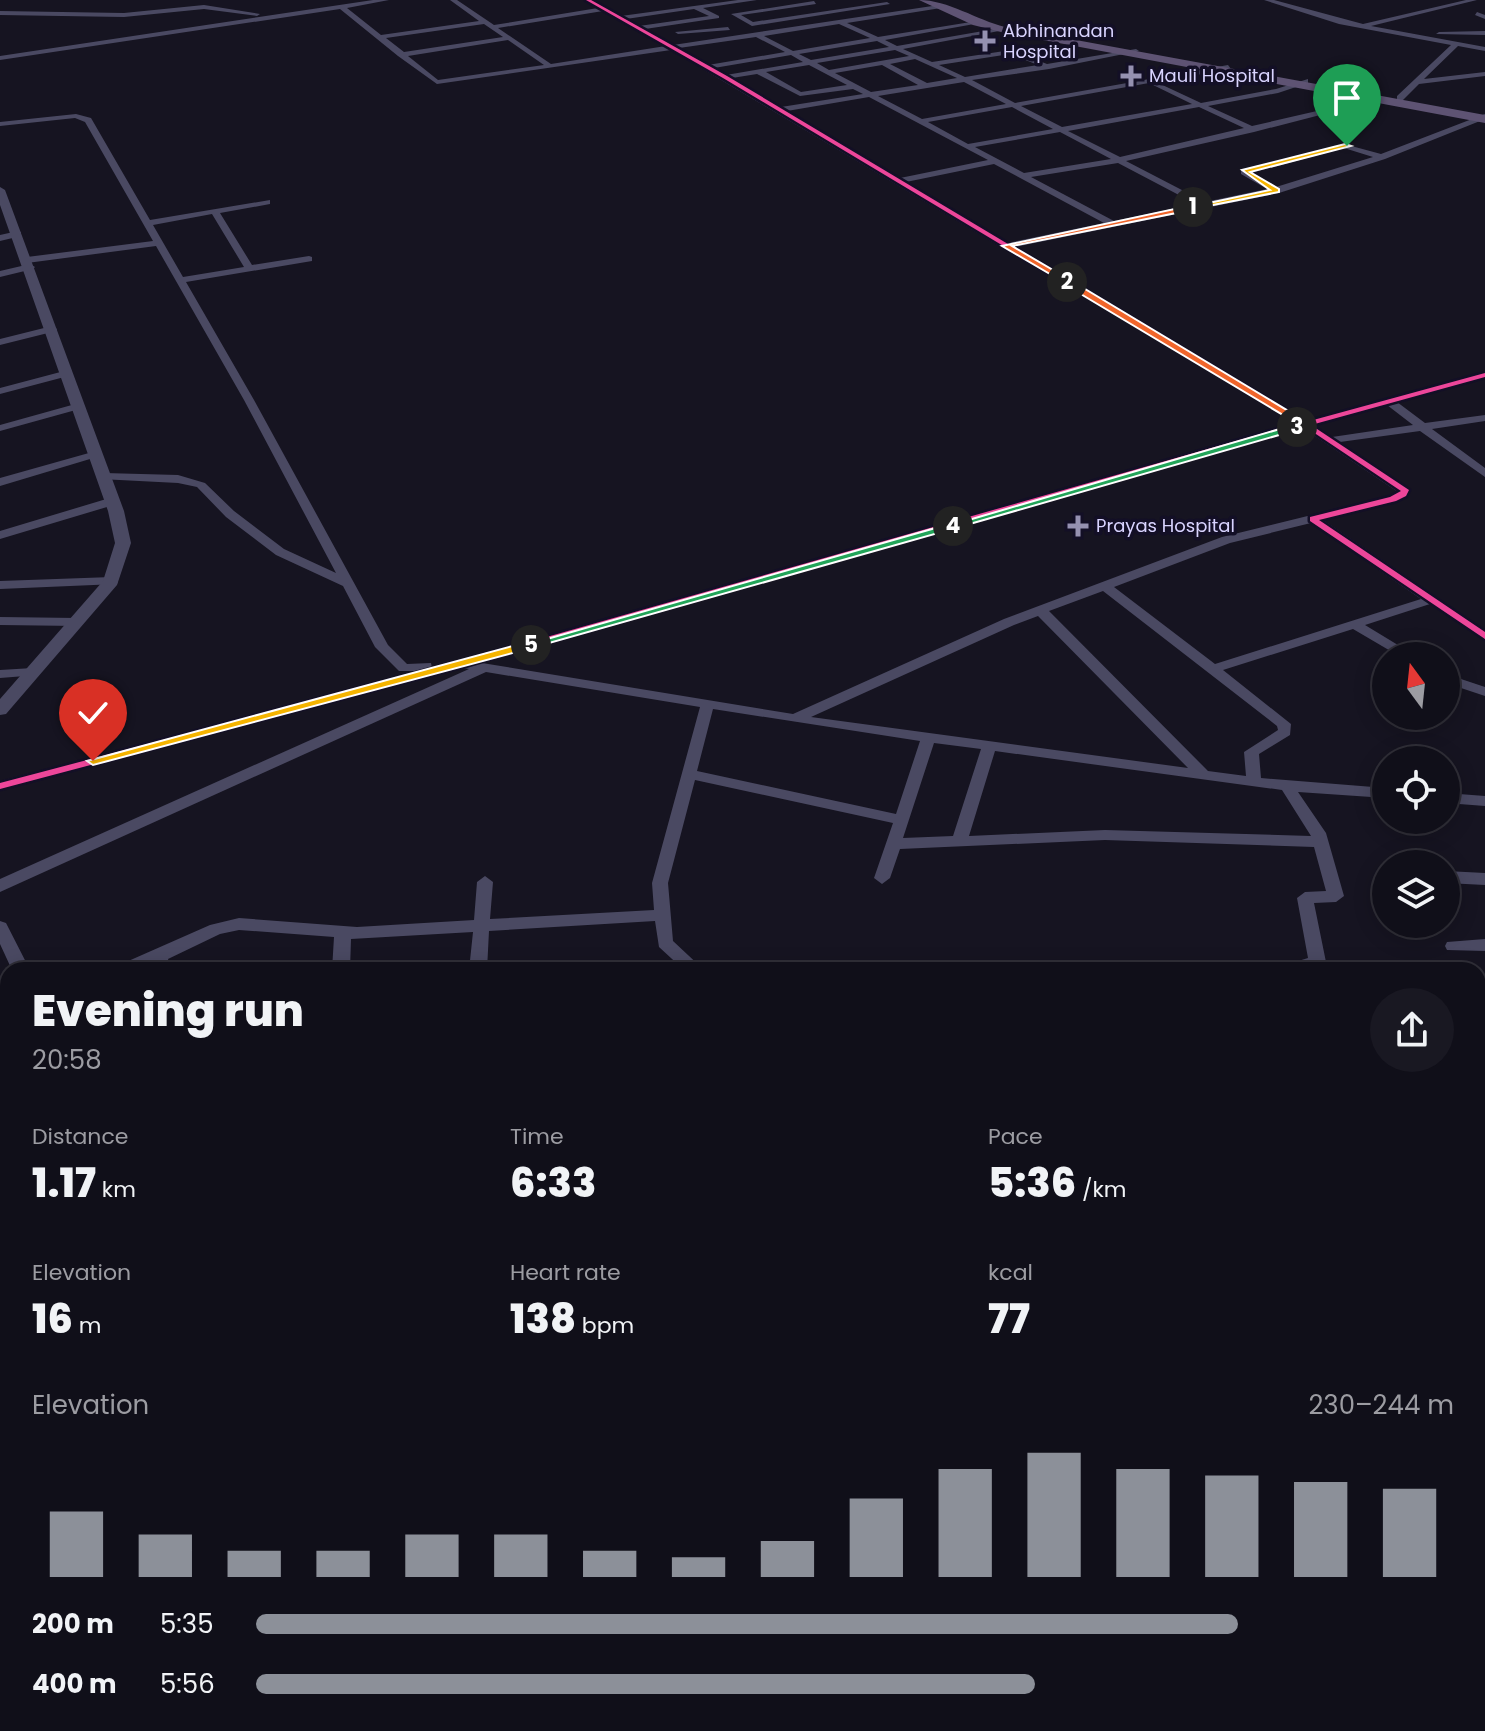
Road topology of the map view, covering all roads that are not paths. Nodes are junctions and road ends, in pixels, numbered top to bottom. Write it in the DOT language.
graph roads {
  1 [pos="229,0"];
  2 [pos="386,0"];
  3 [pos="453,0"];
  4 [pos="588,0"];
  5 [pos="683,0"];
  6 [pos="750,0"];
  7 [pos="924,0"];
  8 [pos="1267,0"];
  9 [pos="828,1"];
  10 [pos="904,2"];
  11 [pos="814,3"];
  12 [pos="937,4"];
  13 [pos="341,6"];
  14 [pos="201,7"];
  15 [pos="695,7"];
  16 [pos="1480,7"];
  17 [pos="605,9"];
  18 [pos="831,12"];
  19 [pos="0,13"];
  20 [pos="734,14"];
  21 [pos="298,15"];
  22 [pos="717,17"];
  23 [pos="619,18"];
  24 [pos="1468,19"];
  25 [pos="840,22"];
  26 [pos="977,23"];
  27 [pos="488,24"];
  28 [pos="752,24"];
  29 [pos="1485,25"];
  30 [pos="1361,26"];
  31 [pos="1440,26"];
  32 [pos="639,28"];
  33 [pos="728,29"];
  34 [pos="1008,29"];
  35 [pos="1462,33"];
  36 [pos="1485,33"];
  37 [pos="756,34"];
  38 [pos="652,35"];
  39 [pos="1404,35"];
  40 [pos="378,37"];
  41 [pos="509,38"];
  42 [pos="877,39"];
  43 [pos="668,44"];
  44 [pos="1456,44"];
  45 [pos="897,48"];
  46 [pos="1095,48"];
  47 [pos="1485,49"];
  48 [pos="1069,52"];
  49 [pos="1131,52"];
  50 [pos="794,53"];
  51 [pos="400,55"];
  52 [pos="1043,56"];
  53 [pos="917,57"];
  54 [pos="0,58"];
  55 [pos="1030,58"];
  56 [pos="811,63"];
  57 [pos="883,63"];
  58 [pos="932,64"];
  59 [pos="550,66"];
  60 [pos="707,67"];
  61 [pos="980,67"];
  62 [pos="1049,67"];
  63 [pos="1223,68"];
  64 [pos="758,71"];
  65 [pos="830,72"];
  66 [pos="1485,74"];
  67 [pos="725,77"];
  68 [pos="966,80"];
  69 [pos="1302,82"];
  70 [pos="1416,82"];
  71 [pos="1152,83"];
  72 [pos="857,86"];
  73 [pos="928,87"];
  74 [pos="875,95"];
  75 [pos="1400,98"];
  76 [pos="1378,99"];
  77 [pos="1199,105"];
  78 [pos="1014,106"];
  79 [pos="778,110"];
  80 [pos="1484,117"];
  81 [pos="923,121"];
  82 [pos="0,124"];
  83 [pos="1058,130"];
  84 [pos="1254,130"];
  85 [pos="969,146"];
  86 [pos="1382,157"];
  87 [pos="997,161"];
  88 [pos="1115,161"];
  89 [pos="1024,176"];
  90 [pos="898,181"];
  91 [pos="0,191"];
  92 [pos="1276,191"];
  93 [pos="267,202"];
  94 [pos="1204,205"];
  95 [pos="4,211"];
  96 [pos="214,211"];
  97 [pos="146,223"];
  98 [pos="1113,224"];
  99 [pos="18,234"];
  100 [pos="0,238"];
  101 [pos="157,243"];
  102 [pos="1006,246"];
  103 [pos="309,259"];
  104 [pos="28,264"];
  105 [pos="250,269"];
  106 [pos="0,274"];
  107 [pos="179,280"];
  108 [pos="52,329"];
  109 [pos="0,342"];
  110 [pos="68,373"];
  111 [pos="1485,375"];
  112 [pos="0,391"];
  113 [pos="1388,401"];
  114 [pos="79,406"];
  115 [pos="1483,420"];
  116 [pos="1305,424"];
  117 [pos="0,428"];
  118 [pos="1426,428"];
  119 [pos="1331,440"];
  120 [pos="96,454"];
  121 [pos="1485,474"];
  122 [pos="104,477"];
  123 [pos="0,482"];
  124 [pos="113,501"];
  125 [pos="1313,519"];
  126 [pos="0,535"];
  127 [pos="112,581"];
  128 [pos="349,584"];
  129 [pos="0,585"];
  130 [pos="1105,586"];
  131 [pos="1430,600"];
  132 [pos="1041,611"];
  133 [pos="0,621"];
  134 [pos="77,622"];
  135 [pos="1354,624"];
  136 [pos="1485,636"];
  137 [pos="1385,642"];
  138 [pos="465,663"];
  139 [pos="482,668"];
  140 [pos="1212,669"];
  141 [pos="33,672"];
  142 [pos="0,674"];
  143 [pos="1460,683"];
  144 [pos="1485,692"];
  145 [pos="707,706"];
  146 [pos="0,710"];
  147 [pos="794,719"];
  148 [pos="929,737"];
  149 [pos="990,745"];
  150 [pos="691,774"];
  151 [pos="1203,774"];
  152 [pos="1254,781"];
  153 [pos="0,786"];
  154 [pos="1287,786"];
  155 [pos="1372,792"];
  156 [pos="1460,799"];
  157 [pos="1485,801"];
  158 [pos="902,820"];
  159 [pos="959,841"];
  160 [pos="1321,842"];
  161 [pos="893,844"];
  162 [pos="882,878"];
  163 [pos="1460,878"];
  164 [pos="1485,879"];
  165 [pos="485,882"];
  166 [pos="0,886"];
  167 [pos="663,915"];
  168 [pos="483,926"];
  169 [pos="0,927"];
  170 [pos="343,934"];
  171 [pos="1485,945"];
  172 [pos="1453,946"];
  173 [pos="17,962"];
  174 [pos="163,962"];
  175 [pos="341,962"];
  176 [pos="479,962"];
  177 [pos="686,962"];
  178 [pos="1317,962"];
  1 -- 14 [label="street"];
  2 -- 13 [label="street"];
  3 -- 27 [label="street"];
  4 -- 17 [label="street"];
  5 -- 15 [label="street"];
  6 -- 15 [label="street"];
  7 -- 12 [label="main road"];
  8 -- 30 [label="street"];
  9 -- 11 [label="street"];
  10 -- 18 [label="street"];
  11 -- 18 [label="street"];
  11 -- 20 [label="street"];
  12 -- 25 [label="street"];
  12 -- 26 [label="main road"];
  12 -- 34 [label="main road"];
  13 -- 21 [label="street"];
  13 -- 40 [label="street"];
  14 -- 19 [label="street"];
  14 -- 21 [label="street"];
  15 -- 22 [label="street"];
  15 -- 23 [label="street"];
  16 -- 30 [label="street"];
  17 -- 23 [label="street"];
  17 -- 27 [label="street"];
  18 -- 28 [label="street"];
  20 -- 22 [label="street"];
  20 -- 28 [label="street"];
  21 -- 54 [label="street"];
  22 -- 32 [label="street"];
  23 -- 32 [label="street"];
  24 -- 29 [label="street"];
  25 -- 37 [label="street"];
  25 -- 42 [label="street"];
  26 -- 34 [label="main road"];
  26 -- 42 [label="street"];
  27 -- 40 [label="street"];
  27 -- 41 [label="street"];
  28 -- 33 [label="street"];
  30 -- 39 [label="street"];
  31 -- 35 [label="street"];
  32 -- 38 [label="street"];
  33 -- 38 [label="street"];
  33 -- 43 [label="street"];
  34 -- 45 [label="street"];
  34 -- 46 [label="main road"];
  34 -- 49 [label="main road"];
  35 -- 36 [label="street"];
  35 -- 39 [label="street"];
  37 -- 43 [label="street"];
  37 -- 50 [label="street"];
  38 -- 43 [label="street"];
  39 -- 44 [label="street"];
  40 -- 51 [label="street"];
  41 -- 51 [label="street"];
  41 -- 59 [label="street"];
  42 -- 45 [label="street"];
  42 -- 50 [label="street"];
  43 -- 59 [label="street"];
  43 -- 60 [label="street"];
  44 -- 47 [label="street"];
  44 -- 70 [label="street"];
  45 -- 53 [label="street"];
  45 -- 56 [label="street"];
  46 -- 48 [label="street"];
  46 -- 49 [label="main road"];
  49 -- 62 [label="street"];
  49 -- 63 [label="main road"];
  50 -- 56 [label="street"];
  50 -- 60 [label="street"];
  51 -- 59 [label="street"];
  52 -- 55 [label="street"];
  53 -- 57 [label="street"];
  53 -- 58 [label="street"];
  55 -- 58 [label="street"];
  55 -- 61 [label="street"];
  55 -- 62 [label="street"];
  56 -- 64 [label="street"];
  56 -- 65 [label="street"];
  57 -- 65 [label="street"];
  57 -- 73 [label="street"];
  58 -- 68 [label="street"];
  60 -- 67 [label="street"];
  62 -- 68 [label="street"];
  63 -- 69 [label="main road"];
  63 -- 71 [label="street"];
  64 -- 67 [label="street"];
  64 -- 72 [label="street"];
  65 -- 72 [label="street"];
  66 -- 70 [label="street"];
  67 -- 79 [label="street"];
  68 -- 73 [label="street"];
  68 -- 78 [label="street"];
  69 -- 75 [label="main road"];
  69 -- 76 [label="main road"];
  69 -- 77 [label="street"];
  70 -- 75 [label="street"];
  71 -- 77 [label="street"];
  71 -- 78 [label="street"];
  72 -- 74 [label="street"];
  73 -- 74 [label="street"];
  74 -- 79 [label="street"];
  74 -- 81 [label="street"];
  75 -- 80 [label="main road"];
  76 -- 80 [label="main road"];
  76 -- 84 [label="street"];
  77 -- 83 [label="street"];
  77 -- 84 [label="street"];
  78 -- 81 [label="street"];
  78 -- 83 [label="street"];
  79 -- 90 [label="street"];
  80 -- 86 [label="street"];
  81 -- 85 [label="street"];
  82 -- 97 [label="street"];
  83 -- 85 [label="street"];
  83 -- 88 [label="street"];
  84 -- 88 [label="street"];
  85 -- 87 [label="street"];
  86 -- 92 [label="street"];
  86 -- 92 [label="street"];
  87 -- 89 [label="street"];
  87 -- 90 [label="street"];
  88 -- 89 [label="street"];
  88 -- 94 [label="street"];
  89 -- 98 [label="street"];
  90 -- 102 [label="street"];
  91 -- 95 [label="street"];
  92 -- 94 [label="street"];
  93 -- 96 [label="street"];
  94 -- 98 [label="street"];
  95 -- 99 [label="street"];
  96 -- 97 [label="street"];
  96 -- 105 [label="street"];
  97 -- 101 [label="street"];
  98 -- 102 [label="street"];
  99 -- 100 [label="street"];
  99 -- 104 [label="street"];
  101 -- 104 [label="street"];
  101 -- 107 [label="street"];
  102 -- 116 [label="street"];
  103 -- 105 [label="street"];
  104 -- 106 [label="street"];
  104 -- 108 [label="street"];
  105 -- 107 [label="street"];
  107 -- 128 [label="street"];
  108 -- 109 [label="street"];
  108 -- 110 [label="street"];
  110 -- 112 [label="street"];
  110 -- 114 [label="street"];
  111 -- 113 [label="street"];
  113 -- 116 [label="street"];
  113 -- 118 [label="street"];
  114 -- 117 [label="street"];
  114 -- 120 [label="street"];
  115 -- 118 [label="street"];
  116 -- 119 [label="street"];
  116 -- 138 [label="street"];
  118 -- 119 [label="street"];
  118 -- 121 [label="street"];
  119 -- 125 [label="street"];
  120 -- 122 [label="street"];
  120 -- 123 [label="street"];
  122 -- 124 [label="street"];
  122 -- 128 [label="street"];
  124 -- 126 [label="street"];
  124 -- 127 [label="street"];
  125 -- 130 [label="street"];
  125 -- 131 [label="street"];
  127 -- 129 [label="street"];
  127 -- 134 [label="street"];
  128 -- 138 [label="street"];
  130 -- 132 [label="street"];
  130 -- 140 [label="street"];
  131 -- 135 [label="street"];
  131 -- 136 [label="street"];
  132 -- 147 [label="street"];
  132 -- 151 [label="street"];
  133 -- 134 [label="street"];
  134 -- 141 [label="street"];
  135 -- 137 [label="street"];
  135 -- 140 [label="street"];
  138 -- 139 [label="street"];
  138 -- 153 [label="street"];
  139 -- 145 [label="street"];
  139 -- 166 [label="street"];
  140 -- 152 [label="street"];
  141 -- 142 [label="street"];
  141 -- 146 [label="street"];
  143 -- 144 [label="street"];
  145 -- 147 [label="street"];
  145 -- 150 [label="street"];
  147 -- 148 [label="street"];
  148 -- 149 [label="street"];
  148 -- 158 [label="street"];
  149 -- 151 [label="street"];
  149 -- 159 [label="street"];
  150 -- 158 [label="street"];
  150 -- 167 [label="street"];
  151 -- 152 [label="street"];
  152 -- 154 [label="street"];
  154 -- 155 [label="street"];
  154 -- 160 [label="street"];
  156 -- 157 [label="street"];
  158 -- 161 [label="street"];
  159 -- 160 [label="street"];
  159 -- 161 [label="street"];
  160 -- 178 [label="street"];
  161 -- 162 [label="street"];
  163 -- 164 [label="street"];
  165 -- 168 [label="street"];
  167 -- 168 [label="street"];
  167 -- 177 [label="street"];
  168 -- 170 [label="street"];
  168 -- 176 [label="street"];
  169 -- 173 [label="street"];
  170 -- 174 [label="street"];
  170 -- 175 [label="street"];
  171 -- 172 [label="street"];
}
